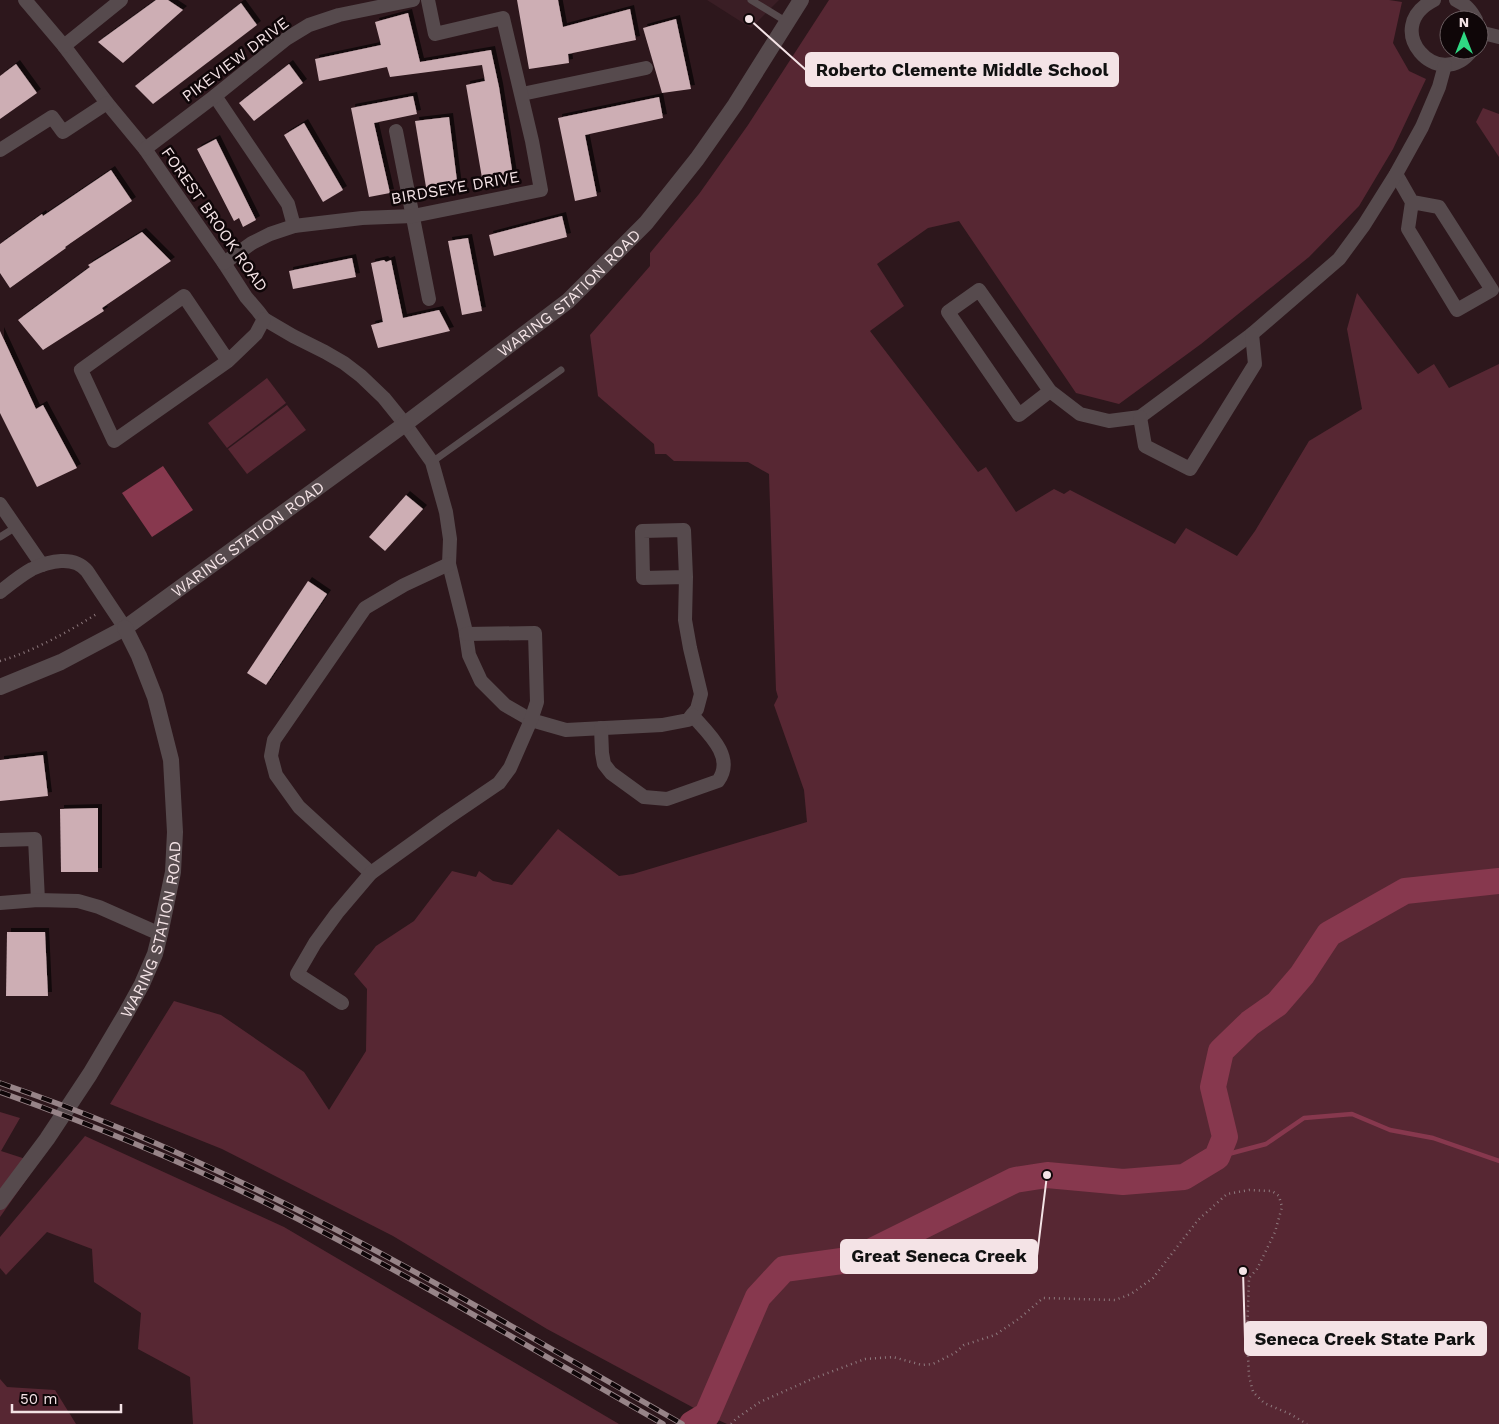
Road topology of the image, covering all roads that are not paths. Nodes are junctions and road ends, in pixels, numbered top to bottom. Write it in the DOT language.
graph roads {
  1 [pos="25,0"];
  2 [pos="121,0"];
  3 [pos="413,0"];
  4 [pos="428,0"];
  5 [pos="751,0"];
  6 [pos="801,0"];
  7 [pos="1434,0"];
  8 [pos="1456,0"];
  9 [pos="1470,10"];
  10 [pos="787,22"];
  11 [pos="64,46"];
  12 [pos="1461,60"];
  13 [pos="1445,65"];
  14 [pos="646,68"];
  15 [pos="522,94"];
  16 [pos="215,96"];
  17 [pos="107,103"];
  18 [pos="396,132"];
  19 [pos="144,149"];
  20 [pos="0,150"];
  21 [pos="1396,174"];
  22 [pos="1412,202"];
  23 [pos="413,216"];
  24 [pos="294,226"];
  25 [pos="224,263"];
  26 [pos="429,299"];
  27 [pos="264,319"];
  28 [pos="1252,334"];
  29 [pos="228,361"];
  30 [pos="561,370"];
  31 [pos="1050,391"];
  32 [pos="1140,417"];
  33 [pos="405,424"];
  34 [pos="432,462"];
  35 [pos="0,504"];
  36 [pos="16,527"];
  37 [pos="0,537"];
  38 [pos="449,564"];
  39 [pos="42,565"];
  40 [pos="686,577"];
  41 [pos="0,592"];
  42 [pos="125,628"];
  43 [pos="466,634"];
  44 [pos="0,687"];
  45 [pos="692,715"];
  46 [pos="531,720"];
  47 [pos="601,728"];
  48 [pos="0,840"];
  49 [pos="371,874"];
  50 [pos="38,900"];
  51 [pos="0,903"];
  52 [pos="160,934"];
  53 [pos="342,1003"];
  54 [pos="0,1202"];
  1 -- 11 [label="street, FOREST BROOK ROAD"];
  2 -- 11 [label="street"];
  3 -- 16 [label="street, PIKEVIEW DRIVE"];
  4 -- 15 [label="street, BIRDSEYE DRIVE"];
  5 -- 10 [label="lane"];
  6 -- 10 [label="street, WARING STATION ROAD"];
  7 -- 13 [label="street"];
  8 -- 9 [label="street"];
  10 -- 33 [label="street, WARING STATION ROAD"];
  11 -- 17 [label="street, FOREST BROOK ROAD"];
  12 -- 13 [label="street"];
  13 -- 21 [label="street"];
  14 -- 15 [label="street"];
  15 -- 23 [label="street, BIRDSEYE DRIVE"];
  16 -- 19 [label="street, PIKEVIEW DRIVE"];
  16 -- 24 [label="street"];
  17 -- 19 [label="street, FOREST BROOK ROAD"];
  17 -- 20 [label="street"];
  18 -- 23 [label="street"];
  19 -- 25 [label="street, FOREST BROOK ROAD"];
  21 -- 22 [label="street"];
  21 -- 28 [label="street"];
  22 -- 22 [label="street"];
  23 -- 24 [label="street, BIRDSEYE DRIVE"];
  23 -- 26 [label="street"];
  24 -- 25 [label="street, BIRDSEYE DRIVE"];
  25 -- 27 [label="street, FOREST BROOK ROAD"];
  27 -- 29 [label="street"];
  27 -- 33 [label="street, FOREST BROOK ROAD"];
  28 -- 32 [label="street"];
  28 -- 32 [label="street"];
  29 -- 29 [label="street"];
  30 -- 34 [label="lane"];
  31 -- 31 [label="street"];
  31 -- 32 [label="street"];
  33 -- 34 [label="street, FOREST BROOK ROAD"];
  33 -- 42 [label="street, WARING STATION ROAD"];
  34 -- 38 [label="street, FOREST BROOK ROAD"];
  35 -- 36 [label="street"];
  36 -- 37 [label="lane"];
  36 -- 39 [label="street"];
  38 -- 43 [label="street, FOREST BROOK ROAD"];
  38 -- 49 [label="street"];
  39 -- 41 [label="street"];
  39 -- 42 [label="street"];
  40 -- 40 [label="street"];
  40 -- 45 [label="street"];
  42 -- 44 [label="street"];
  42 -- 52 [label="street, WARING STATION ROAD"];
  43 -- 46 [label="street, FOREST BROOK ROAD"];
  43 -- 46 [label="street"];
  45 -- 47 [label="street, FOREST BROOK ROAD"];
  45 -- 47 [label="street"];
  46 -- 47 [label="street, FOREST BROOK ROAD"];
  46 -- 49 [label="street"];
  48 -- 50 [label="street"];
  49 -- 53 [label="street"];
  50 -- 51 [label="street"];
  50 -- 52 [label="street"];
  52 -- 54 [label="street, WARING STATION ROAD"];
}
